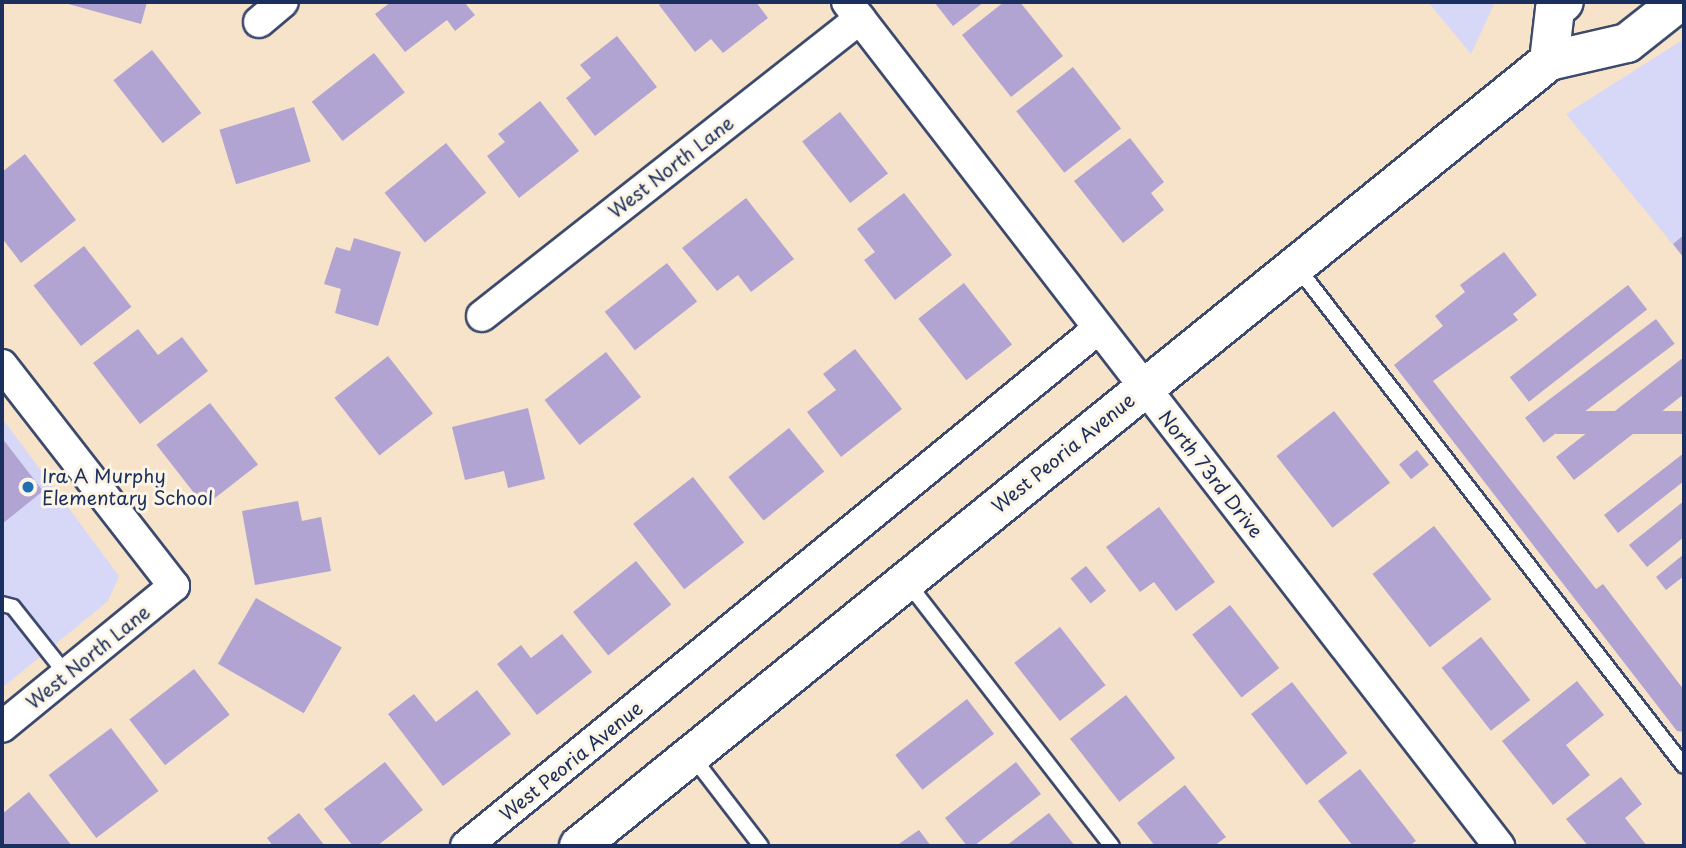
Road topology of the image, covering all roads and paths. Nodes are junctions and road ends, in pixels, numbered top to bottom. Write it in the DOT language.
graph roads {
  1 [pos="283,2"];
  2 [pos="1564,2"];
  3 [pos="1679,2"];
  4 [pos="854,10"];
  5 [pos="259,22"];
  6 [pos="1549,61"];
  7 [pos="1294,263"];
  8 [pos="482,316"];
  9 [pos="1098,329"];
  10 [pos="2,365"];
  11 [pos="1144,387"];
  12 [pos="906,581"];
  13 [pos="2,604"];
  14 [pos="66,674"];
  15 [pos="2,727"];
  16 [pos="690,754"];
  17 [pos="1684,766"];
  18 [pos="466,846"];
  19 [pos="579,846"];
  20 [pos="761,846"];
  21 [pos="1112,846"];
  22 [pos="1499,846"];
  1 -- 5 [label="street"];
  2 -- 6 [label="main road"];
  3 -- 6 [label="main road, West Peoria Avenue"];
  4 -- 8 [label="street, West North Lane"];
  4 -- 9 [label="street, North 73rd Drive"];
  6 -- 7 [label="main road, West Peoria Avenue"];
  7 -- 11 [label="main road, West Peoria Avenue"];
  7 -- 17 [label="lane"];
  9 -- 11 [label="street, North 73rd Drive"];
  9 -- 18 [label="street, West Peoria Avenue"];
  10 -- 14 [label="street, West North Lane"];
  11 -- 12 [label="main road, West Peoria Avenue"];
  11 -- 22 [label="street, North 73rd Drive"];
  12 -- 16 [label="main road, West Peoria Avenue"];
  12 -- 21 [label="lane"];
  13 -- 14 [label="lane"];
  14 -- 15 [label="street, West North Lane"];
  16 -- 19 [label="main road, West Peoria Avenue"];
  16 -- 20 [label="lane"];
}
